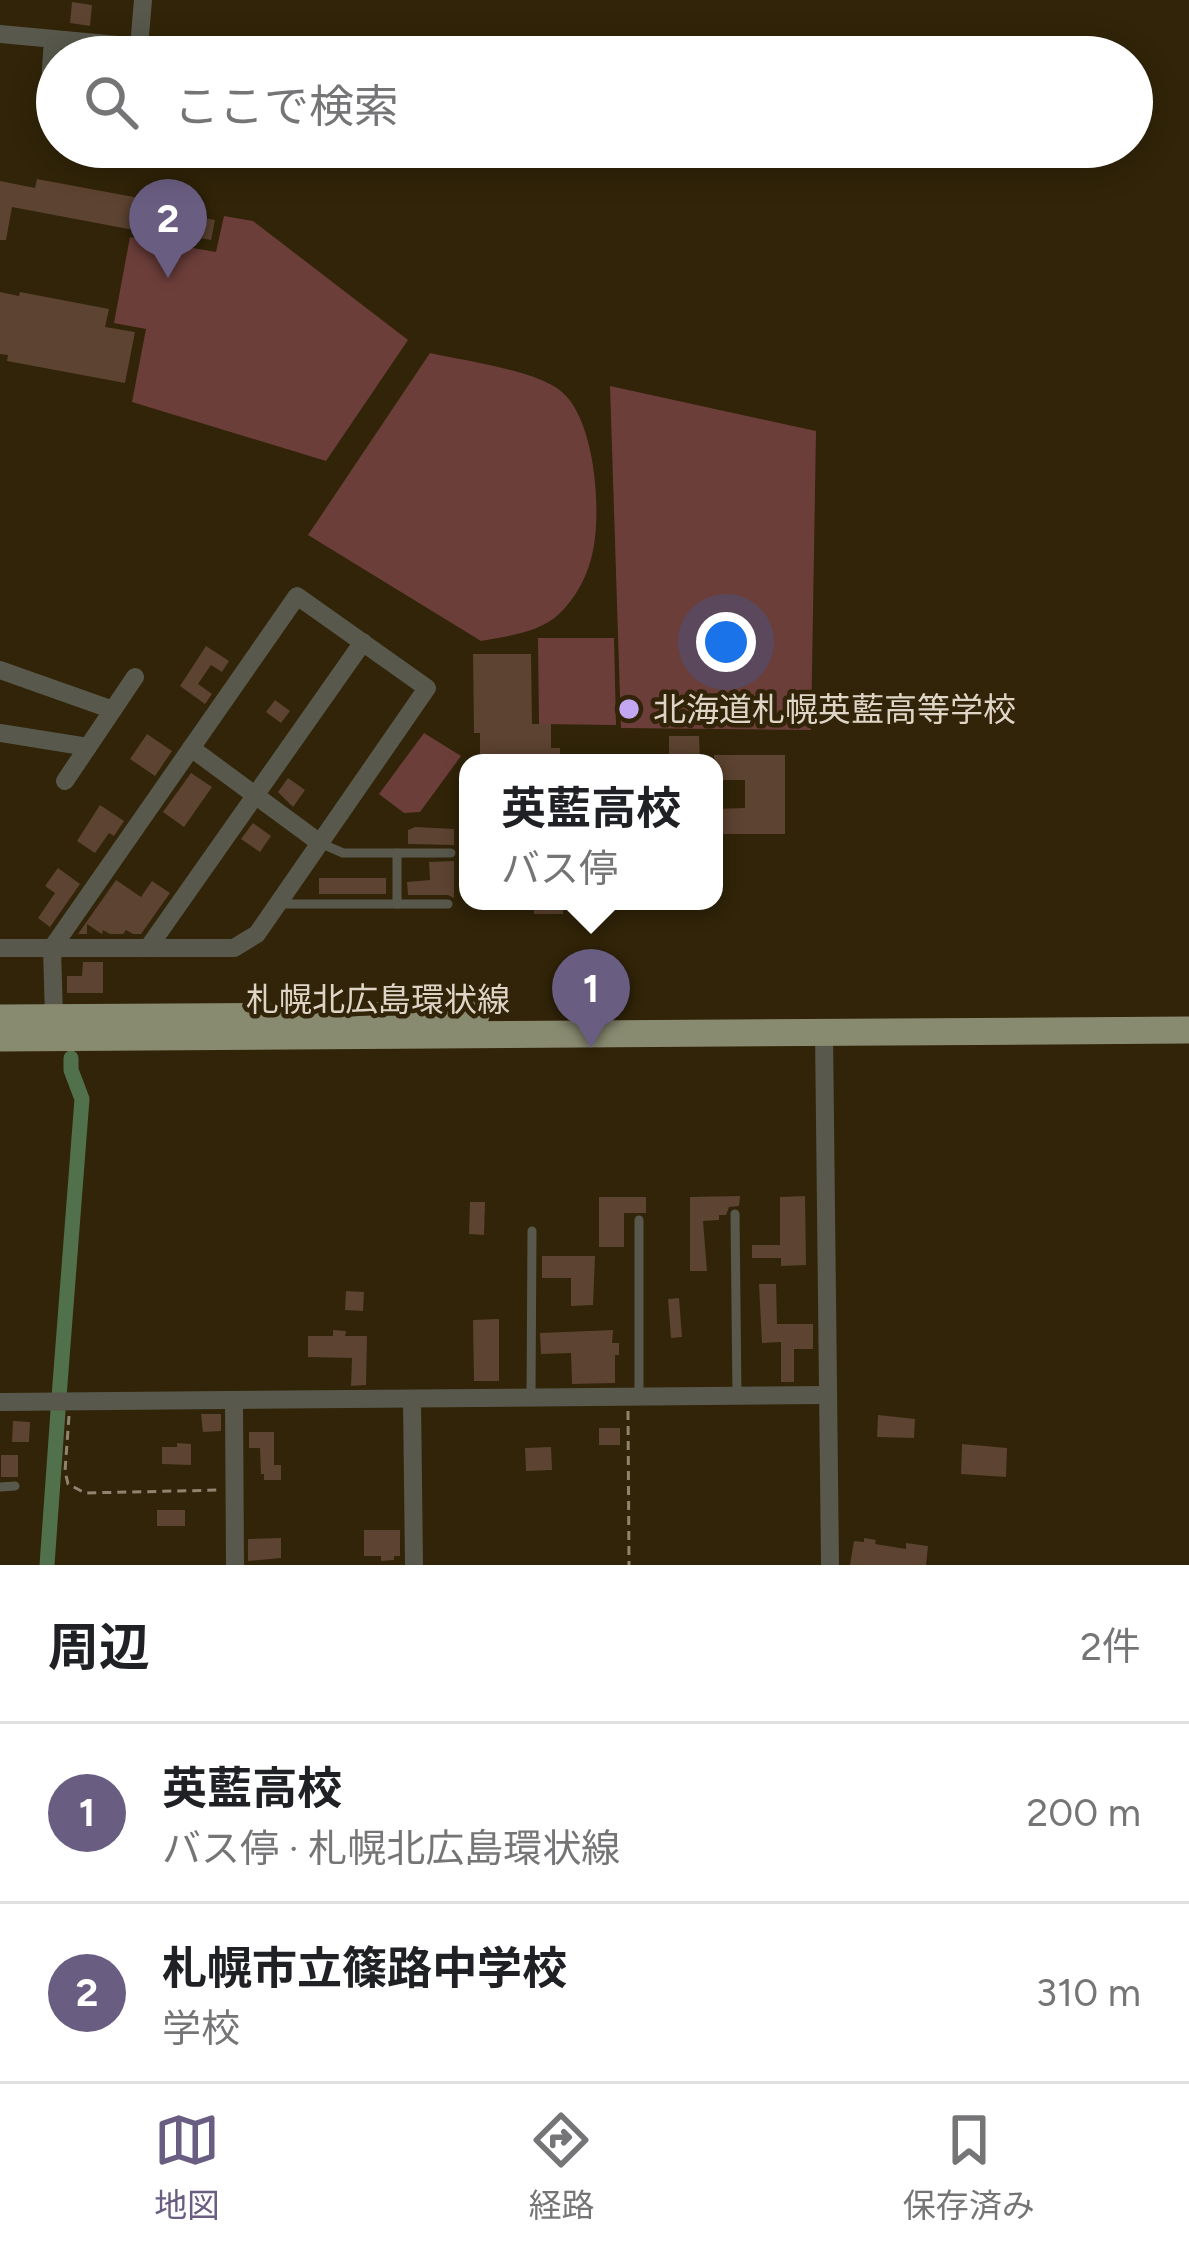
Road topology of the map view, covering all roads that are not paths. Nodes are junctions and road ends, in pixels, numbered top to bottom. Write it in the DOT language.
graph roads {
  1 [pos="143,0"];
  2 [pos="0,34"];
  3 [pos="140,36"];
  4 [pos="36,37"];
  5 [pos="363,642"];
  6 [pos="0,670"];
  7 [pos="135,677"];
  8 [pos="113,710"];
  9 [pos="0,733"];
  10 [pos="88,747"];
  11 [pos="191,748"];
  12 [pos="65,781"];
  13 [pos="254,794"];
  14 [pos="320,843"];
  15 [pos="398,853"];
  16 [pos="451,853"];
  17 [pos="278,904"];
  18 [pos="397,904"];
  19 [pos="448,904"];
  20 [pos="0,948"];
  21 [pos="52,948"];
  22 [pos="148,948"];
  23 [pos="1189,1012"];
  24 [pos="0,1018"];
  25 [pos="53,1018"];
  26 [pos="1189,1030"];
  27 [pos="824,1032"];
  28 [pos="0,1038"];
  29 [pos="735,1214"];
  30 [pos="639,1220"];
  31 [pos="532,1231"];
  32 [pos="737,1396"];
  33 [pos="828,1396"];
  34 [pos="634,1397"];
  35 [pos="531,1398"];
  36 [pos="412,1399"];
  37 [pos="234,1400"];
  38 [pos="0,1402"];
  39 [pos="0,1486"];
  40 [pos="15,1486"];
  41 [pos="235,1565"];
  42 [pos="414,1565"];
  43 [pos="830,1565"];
  1 -- 3 [label="street"];
  2 -- 4 [label="street"];
  5 -- 11 [label="street"];
  5 -- 13 [label="street"];
  5 -- 14 [label="street"];
  6 -- 8 [label="street"];
  7 -- 8 [label="street"];
  8 -- 10 [label="street"];
  9 -- 10 [label="street"];
  10 -- 12 [label="street"];
  11 -- 13 [label="street"];
  11 -- 21 [label="street"];
  13 -- 14 [label="street"];
  13 -- 22 [label="street"];
  14 -- 15 [label="lane"];
  14 -- 17 [label="street"];
  15 -- 16 [label="lane"];
  15 -- 18 [label="lane"];
  17 -- 18 [label="lane"];
  17 -- 22 [label="street"];
  18 -- 19 [label="lane"];
  20 -- 21 [label="street"];
  21 -- 22 [label="street"];
  21 -- 25 [label="street"];
  23 -- 25 [label="main road, 札幌北広島環状線"];
  24 -- 25 [label="main road, 札幌北広島環状線"];
  26 -- 27 [label="main road, 札幌北広島環状線"];
  27 -- 28 [label="main road, 札幌北広島環状線"];
  27 -- 33 [label="street"];
  29 -- 32 [label="lane"];
  30 -- 34 [label="lane"];
  31 -- 35 [label="lane"];
  32 -- 33 [label="street"];
  32 -- 34 [label="street"];
  33 -- 43 [label="street"];
  34 -- 35 [label="street"];
  35 -- 36 [label="street"];
  36 -- 37 [label="street"];
  36 -- 42 [label="street"];
  37 -- 38 [label="street"];
  37 -- 41 [label="street"];
  39 -- 40 [label="lane"];
}
